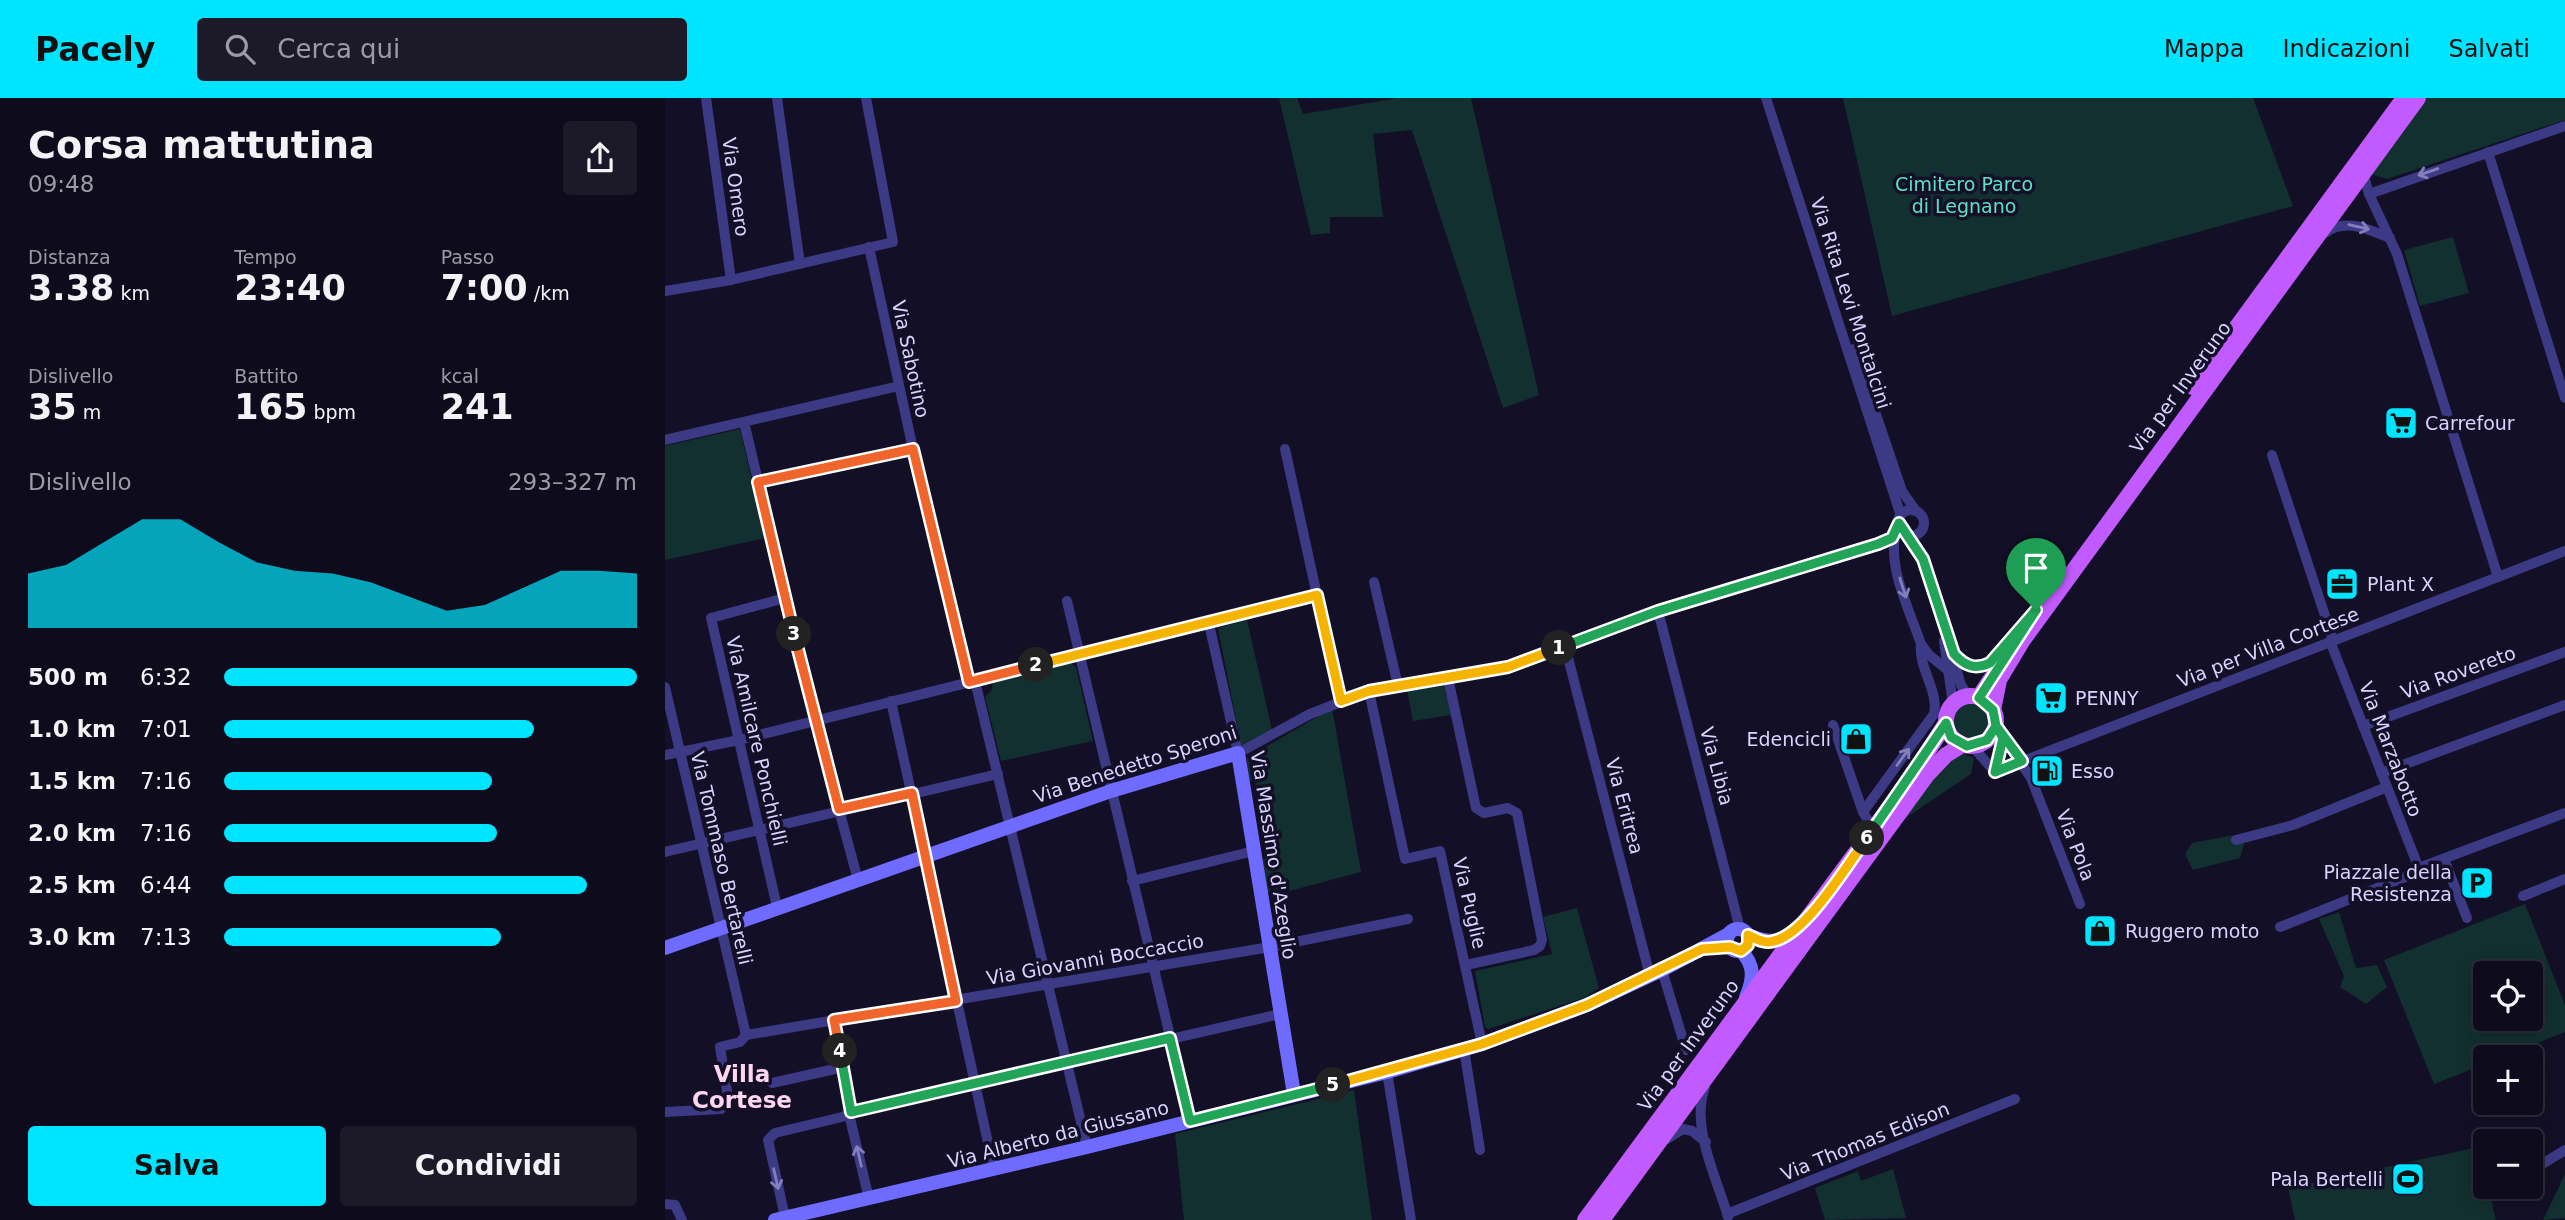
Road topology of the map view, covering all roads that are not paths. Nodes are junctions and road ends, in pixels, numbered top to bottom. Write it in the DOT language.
graph roads {
  1 [pos="706,98"];
  2 [pos="777,98"];
  3 [pos="866,98"];
  4 [pos="1766,98"];
  5 [pos="1773,98"];
  6 [pos="2404,98"];
  7 [pos="2418,98"];
  8 [pos="2565,126"];
  9 [pos="2488,152"];
  10 [pos="2363,173"];
  11 [pos="2369,194"];
  12 [pos="2391,238"];
  13 [pos="869,247"];
  14 [pos="800,264"];
  15 [pos="731,280"];
  16 [pos="665,291"];
  17 [pos="2230,355"];
  18 [pos="899,386"];
  19 [pos="2565,398"];
  20 [pos="744,422"];
  21 [pos="665,439"];
  22 [pos="913,449"];
  23 [pos="1285,449"];
  24 [pos="2273,455"];
  25 [pos="758,482"];
  26 [pos="1916,511"];
  27 [pos="1900,525"];
  28 [pos="1923,527"];
  29 [pos="1892,538"];
  30 [pos="2565,551"];
  31 [pos="1923,559"];
  32 [pos="2498,577"];
  33 [pos="1374,582"];
  34 [pos="1317,595"];
  35 [pos="785,598"];
  36 [pos="1067,601"];
  37 [pos="2036,610"];
  38 [pos="1658,611"];
  39 [pos="1941,616"];
  40 [pos="1209,624"];
  41 [pos="2331,641"];
  42 [pos="1921,644"];
  43 [pos="1565,646"];
  44 [pos="2565,652"];
  45 [pos="1954,654"];
  46 [pos="1078,655"];
  47 [pos="1946,669"];
  48 [pos="1448,678"];
  49 [pos="972,681"];
  50 [pos="1930,685"];
  51 [pos="1398,686"];
  52 [pos="665,688"];
  53 [pos="1369,691"];
  54 [pos="1966,699"];
  55 [pos="891,701"];
  56 [pos="1341,701"];
  57 [pos="2565,705"];
  58 [pos="815,721"];
  59 [pos="1946,723"];
  60 [pos="1833,725"];
  61 [pos="1997,725"];
  62 [pos="2363,726"];
  63 [pos="739,740"];
  64 [pos="1967,746"];
  65 [pos="680,752"];
  66 [pos="1238,753"];
  67 [pos="665,755"];
  68 [pos="2022,761"];
  69 [pos="1995,772"];
  70 [pos="2381,773"];
  71 [pos="997,774"];
  72 [pos="2387,787"];
  73 [pos="1111,790"];
  74 [pos="912,793"];
  75 [pos="839,809"];
  76 [pos="1863,812"];
  77 [pos="2565,813"];
  78 [pos="1010,825"];
  79 [pos="758,829"];
  80 [pos="1873,829"];
  81 [pos="2236,840"];
  82 [pos="701,844"];
  83 [pos="1254,851"];
  84 [pos="665,852"];
  85 [pos="925,854"];
  86 [pos="2444,859"];
  87 [pos="2416,869"];
  88 [pos="2565,879"];
  89 [pos="858,880"];
  90 [pos="1132,881"];
  91 [pos="2523,896"];
  92 [pos="2080,904"];
  93 [pos="777,906"];
  94 [pos="2467,918"];
  95 [pos="1408,919"];
  96 [pos="1803,922"];
  97 [pos="2280,927"];
  98 [pos="720,929"];
  99 [pos="1738,939"];
  100 [pos="1270,947"];
  101 [pos="665,948"];
  102 [pos="1466,965"];
  103 [pos="1153,967"];
  104 [pos="1656,973"];
  105 [pos="1049,984"];
  106 [pos="956,1001"];
  107 [pos="1740,1010"];
  108 [pos="1280,1014"];
  109 [pos="834,1020"];
  110 [pos="746,1035"];
  111 [pos="1170,1038"];
  112 [pos="1482,1044"];
  113 [pos="1464,1049"];
  114 [pos="1686,1050"];
  115 [pos="1724,1053"];
  116 [pos="1067,1062"];
  117 [pos="844,1067"];
  118 [pos="1387,1072"];
  119 [pos="772,1083"];
  120 [pos="975,1084"];
  121 [pos="1294,1094"];
  122 [pos="2015,1099"];
  123 [pos="665,1112"];
  124 [pos="850,1113"];
  125 [pos="1190,1121"];
  126 [pos="1706,1143"];
  127 [pos="1087,1147"];
  128 [pos="1654,1148"];
  129 [pos="1480,1150"];
  130 [pos="2565,1150"];
  131 [pos="2543,1164"];
  132 [pos="994,1170"];
  133 [pos="869,1199"];
  134 [pos="665,1204"];
  135 [pos="1728,1217"];
  136 [pos="789,1218"];
  137 [pos="682,1220"];
  138 [pos="1411,1220"];
  139 [pos="1585,1220"];
  140 [pos="1602,1220"];
  1 -- 15 [label="street, Via Omero"];
  2 -- 14 [label="street"];
  3 -- 13 [label="street"];
  4 -- 27 [label="street, Via Rita Levi Montalcini"];
  5 -- 26 [label="street, Via Rita Levi Montalcini"];
  6 -- 37 [label="main road, Via per Inveruno"];
  7 -- 10 [label="main road, Via per Inveruno"];
  8 -- 9 [label="street"];
  9 -- 11 [label="street, one-way"];
  9 -- 19 [label="street"];
  10 -- 11 [label="street"];
  10 -- 17 [label="main road, Via per Inveruno"];
  11 -- 12 [label="street"];
  17 -- 12 [label="street, one-way"];
  12 -- 32 [label="street"];
  13 -- 14 [label="street"];
  13 -- 18 [label="street, Via Sabotino"];
  14 -- 15 [label="street"];
  15 -- 16 [label="street"];
  17 -- 61 [label="main road, Via per Inveruno"];
  18 -- 20 [label="street"];
  18 -- 22 [label="street, Via Sabotino"];
  20 -- 21 [label="street"];
  20 -- 25 [label="street"];
  22 -- 25 [label="street"];
  22 -- 49 [label="street, Via Sabotino"];
  23 -- 34 [label="street"];
  24 -- 41 [label="street, Via Marzabotto"];
  25 -- 35 [label="street"];
  26 -- 27 [label="street"];
  26 -- 28 [label="street"];
  27 -- 28 [label="street"];
  27 -- 29 [label="street"];
  27 -- 31 [label="street, Via Rita Levi Montalcini"];
  28 -- 31 [label="street, Via Rita Levi Montalcini"];
  29 -- 38 [label="street, Via Benedetto Speroni"];
  29 -- 42 [label="street, one-way"];
  30 -- 32 [label="street, Via per Villa Cortese"];
  31 -- 39 [label="street, Via Rita Levi Montalcini"];
  32 -- 41 [label="street, Via per Villa Cortese"];
  33 -- 51 [label="street"];
  34 -- 40 [label="street"];
  34 -- 56 [label="street"];
  35 -- 58 [label="street"];
  35 -- 63 [label="street, Via Amilcare Ponchielli"];
  36 -- 46 [label="street"];
  37 -- 45 [label="street, Via per Inveruno"];
  37 -- 54 [label="main road, Via per Inveruno"];
  38 -- 43 [label="street, Via Benedetto Speroni"];
  38 -- 99 [label="street, Via Libia"];
  39 -- 45 [label="street, Via Rita Levi Montalcini"];
  39 -- 47 [label="street, Via Rita Levi Montalcini"];
  40 -- 46 [label="street"];
  40 -- 66 [label="street, Via Massimo d'Azeglio"];
  41 -- 62 [label="street, Via Marzabotto"];
  41 -- 68 [label="street, Via per Villa Cortese"];
  42 -- 47 [label="street"];
  42 -- 50 [label="street"];
  43 -- 48 [label="street, Via Benedetto Speroni"];
  43 -- 104 [label="street, Via Eritrea"];
  44 -- 62 [label="street, Via Rovereto"];
  45 -- 54 [label="street, Via Rita Levi Montalcini"];
  46 -- 49 [label="street"];
  46 -- 73 [label="street"];
  47 -- 50 [label="street"];
  47 -- 54 [label="street, Via Rita Levi Montalcini"];
  48 -- 51 [label="street, Via Benedetto Speroni"];
  48 -- 102 [label="street"];
  49 -- 55 [label="street"];
  49 -- 71 [label="street, Via Sabotino"];
  76 -- 50 [label="street, one-way"];
  51 -- 53 [label="street, Via Benedetto Speroni"];
  52 -- 65 [label="street, Via Tommaso Bertarelli"];
  53 -- 56 [label="street, Via Benedetto Speroni"];
  53 -- 102 [label="street, Via Puglie"];
  54 -- 59 [label="main road, Via per Inveruno"];
  54 -- 61 [label="main road"];
  55 -- 58 [label="street"];
  55 -- 74 [label="street"];
  56 -- 66 [label="street, Via Benedetto Speroni"];
  57 -- 70 [label="street"];
  58 -- 63 [label="street"];
  58 -- 75 [label="street"];
  59 -- 64 [label="main road"];
  59 -- 80 [label="main road, Via per Inveruno"];
  60 -- 76 [label="street"];
  61 -- 64 [label="main road, Via per Inveruno"];
  61 -- 68 [label="street"];
  61 -- 69 [label="street"];
  62 -- 70 [label="street, Via Marzabotto"];
  63 -- 65 [label="street"];
  63 -- 79 [label="street, Via Amilcare Ponchielli"];
  64 -- 69 [label="street"];
  64 -- 115 [label="main road, Via per Inveruno"];
  65 -- 67 [label="street"];
  65 -- 82 [label="street, Via Tommaso Bertarelli"];
  66 -- 73 [label="street, Via Benedetto Speroni"];
  66 -- 83 [label="street, Via Massimo d'Azeglio"];
  68 -- 69 [label="street, Via per Villa Cortese"];
  68 -- 92 [label="street, Via Pola"];
  70 -- 72 [label="street, Via Marzabotto"];
  71 -- 74 [label="street"];
  71 -- 78 [label="street, Via Sabotino"];
  72 -- 81 [label="street"];
  72 -- 87 [label="street, Via Marzabotto"];
  73 -- 78 [label="street, Via Benedetto Speroni"];
  73 -- 90 [label="street"];
  74 -- 75 [label="street"];
  74 -- 85 [label="street"];
  75 -- 79 [label="street"];
  75 -- 89 [label="street"];
  76 -- 80 [label="street"];
  77 -- 86 [label="street"];
  78 -- 85 [label="street, Via Benedetto Speroni"];
  78 -- 105 [label="street, Via Sabotino"];
  79 -- 82 [label="street"];
  79 -- 93 [label="street, Via Amilcare Ponchielli"];
  80 -- 96 [label="main road, Via per Inveruno"];
  82 -- 84 [label="street"];
  82 -- 98 [label="street, Via Tommaso Bertarelli"];
  83 -- 90 [label="street"];
  83 -- 100 [label="street, Via Massimo d'Azeglio"];
  85 -- 89 [label="street, Via Benedetto Speroni"];
  85 -- 106 [label="street"];
  86 -- 87 [label="street"];
  86 -- 94 [label="street"];
  87 -- 97 [label="street"];
  88 -- 91 [label="street"];
  89 -- 93 [label="street, Via Benedetto Speroni"];
  90 -- 103 [label="street"];
  93 -- 98 [label="street, Via Benedetto Speroni"];
  95 -- 100 [label="street, Via Giovanni Boccaccio"];
  96 -- 99 [label="street, Via Alberto da Giussano"];
  96 -- 107 [label="main road, Via per Inveruno"];
  98 -- 101 [label="street, Via Benedetto Speroni"];
  98 -- 110 [label="street, Via Tommaso Bertarelli"];
  99 -- 104 [label="street, Via Alberto da Giussano"];
  99 -- 107 [label="street"];
  100 -- 103 [label="street, Via Giovanni Boccaccio"];
  100 -- 108 [label="street, Via Massimo d'Azeglio"];
  102 -- 112 [label="street, Via Puglie"];
  103 -- 105 [label="street, Via Giovanni Boccaccio"];
  103 -- 111 [label="street"];
  104 -- 112 [label="street, Via Alberto da Giussano"];
  104 -- 114 [label="street, Via Eritrea"];
  105 -- 106 [label="street, Via Giovanni Boccaccio"];
  105 -- 116 [label="street, Via Sabotino"];
  106 -- 109 [label="street, Via Giovanni Boccaccio"];
  106 -- 120 [label="street"];
  107 -- 139 [label="main road, Via per Inveruno"];
  108 -- 111 [label="street"];
  108 -- 121 [label="street, Via Massimo d'Azeglio"];
  109 -- 110 [label="street, Via Giovanni Boccaccio"];
  109 -- 117 [label="street"];
  110 -- 123 [label="street"];
  111 -- 116 [label="street"];
  111 -- 125 [label="street"];
  112 -- 113 [label="street, Via Alberto da Giussano"];
  113 -- 118 [label="street, Via Alberto da Giussano"];
  113 -- 129 [label="street"];
  115 -- 126 [label="street"];
  115 -- 128 [label="main road, Via per Inveruno"];
  116 -- 120 [label="street"];
  116 -- 127 [label="street, Via Sabotino"];
  117 -- 119 [label="street"];
  117 -- 124 [label="street"];
  118 -- 121 [label="street, Via Alberto da Giussano"];
  118 -- 138 [label="street"];
  120 -- 124 [label="street"];
  120 -- 132 [label="street"];
  121 -- 125 [label="street, Via Alberto da Giussano"];
  122 -- 135 [label="street, Via Thomas Edison"];
  133 -- 124 [label="street, one-way"];
  124 -- 136 [label="street, one-way"];
  125 -- 127 [label="street, Via Alberto da Giussano"];
  126 -- 128 [label="street"];
  126 -- 135 [label="street"];
  127 -- 132 [label="street, Via Alberto da Giussano"];
  128 -- 140 [label="main road, Via per Inveruno"];
  130 -- 131 [label="street"];
  132 -- 133 [label="street, Via Alberto da Giussano"];
  133 -- 136 [label="street, Via Alberto da Giussano"];
  134 -- 137 [label="street"];
}
